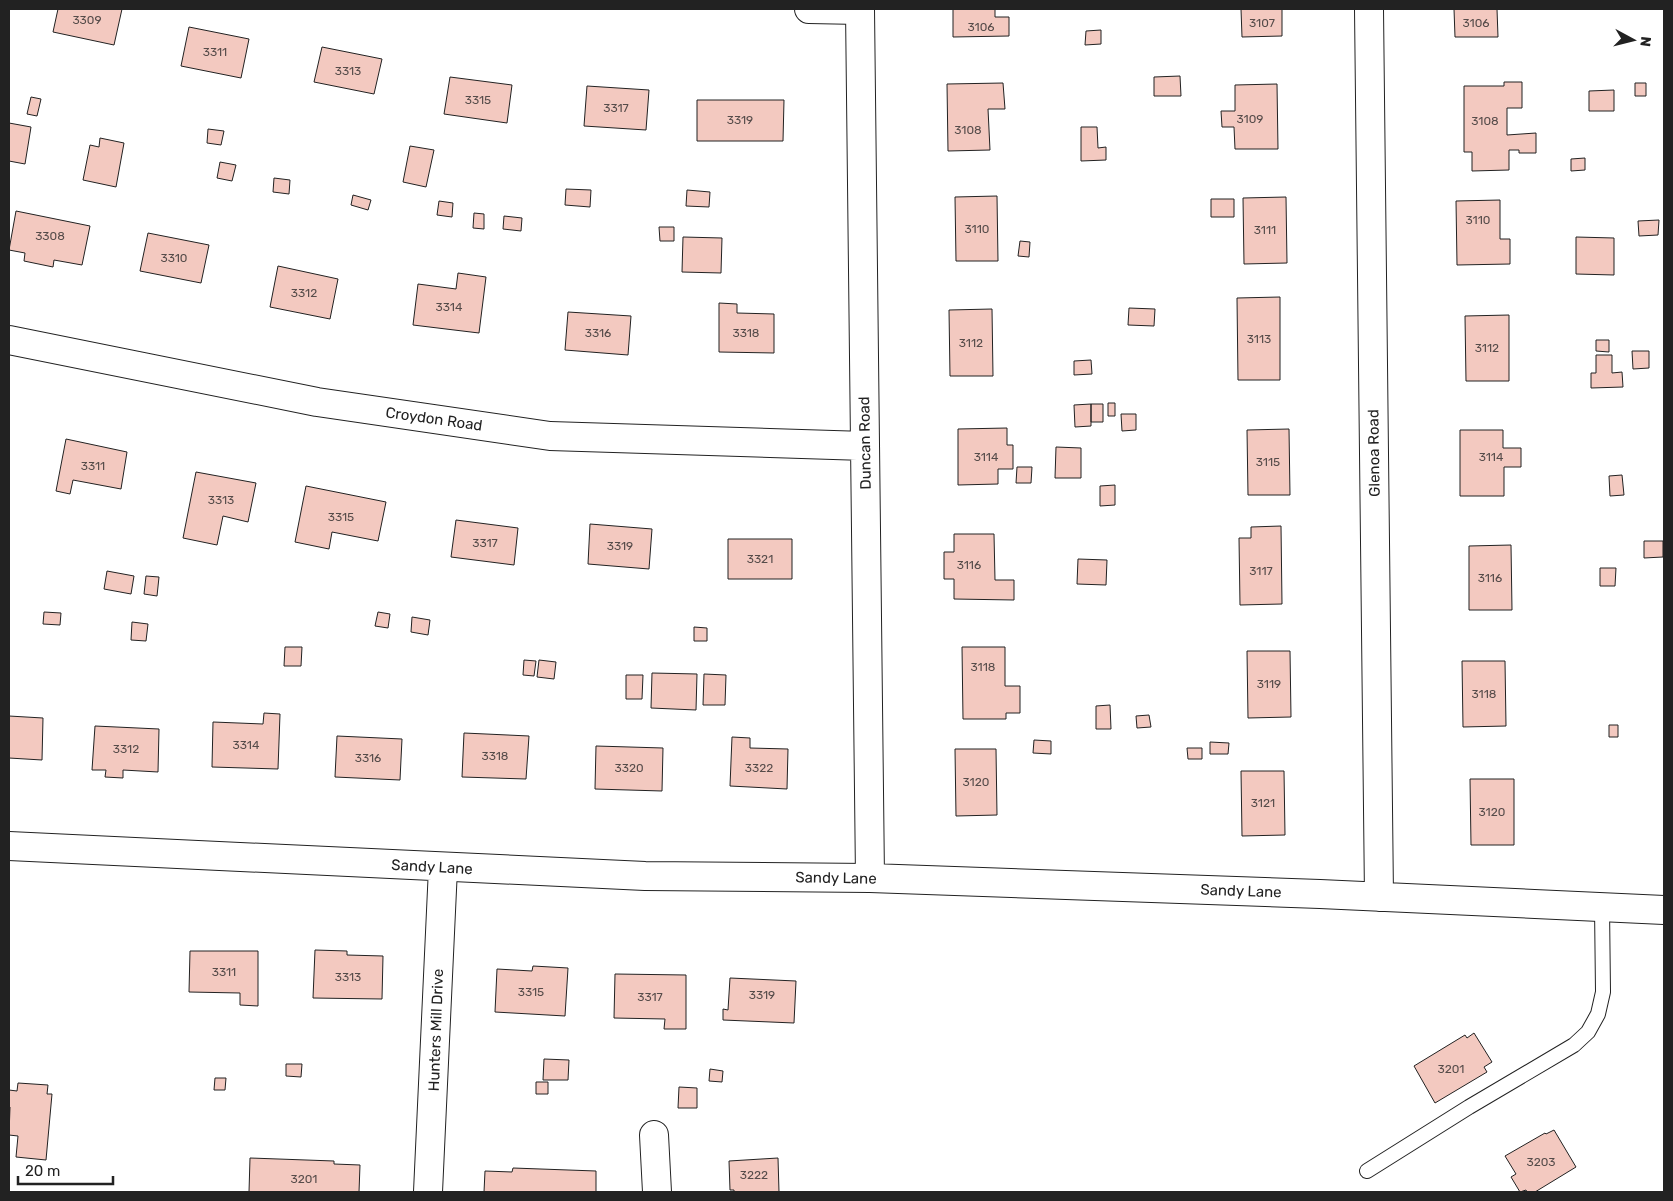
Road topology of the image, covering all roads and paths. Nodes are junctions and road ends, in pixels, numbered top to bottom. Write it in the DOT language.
graph roads {
  1 [pos="809,9"];
  2 [pos="860,9"];
  3 [pos="1368,9"];
  4 [pos="9,340"];
  5 [pos="865,446"];
  6 [pos="9,846"];
  7 [pos="442,868"];
  8 [pos="870,878"];
  9 [pos="1379,897"];
  10 [pos="1602,907"];
  11 [pos="1664,910"];
  12 [pos="654,1135"];
  13 [pos="1367,1171"];
  14 [pos="428,1192"];
  15 [pos="657,1192"];
  1 -- 2 [label="street"];
  2 -- 5 [label="street, Duncan Road"];
  3 -- 9 [label="street, Glenoa Road"];
  4 -- 5 [label="street, Croydon Road"];
  5 -- 8 [label="street, Duncan Road"];
  6 -- 7 [label="street, Sandy Lane"];
  7 -- 8 [label="street, Sandy Lane"];
  7 -- 14 [label="street, Hunters Mill Drive"];
  8 -- 9 [label="street, Sandy Lane"];
  9 -- 10 [label="street, Sandy Lane"];
  10 -- 11 [label="street, Sandy Lane"];
  10 -- 13 [label="lane"];
  12 -- 15 [label="street"];
}
